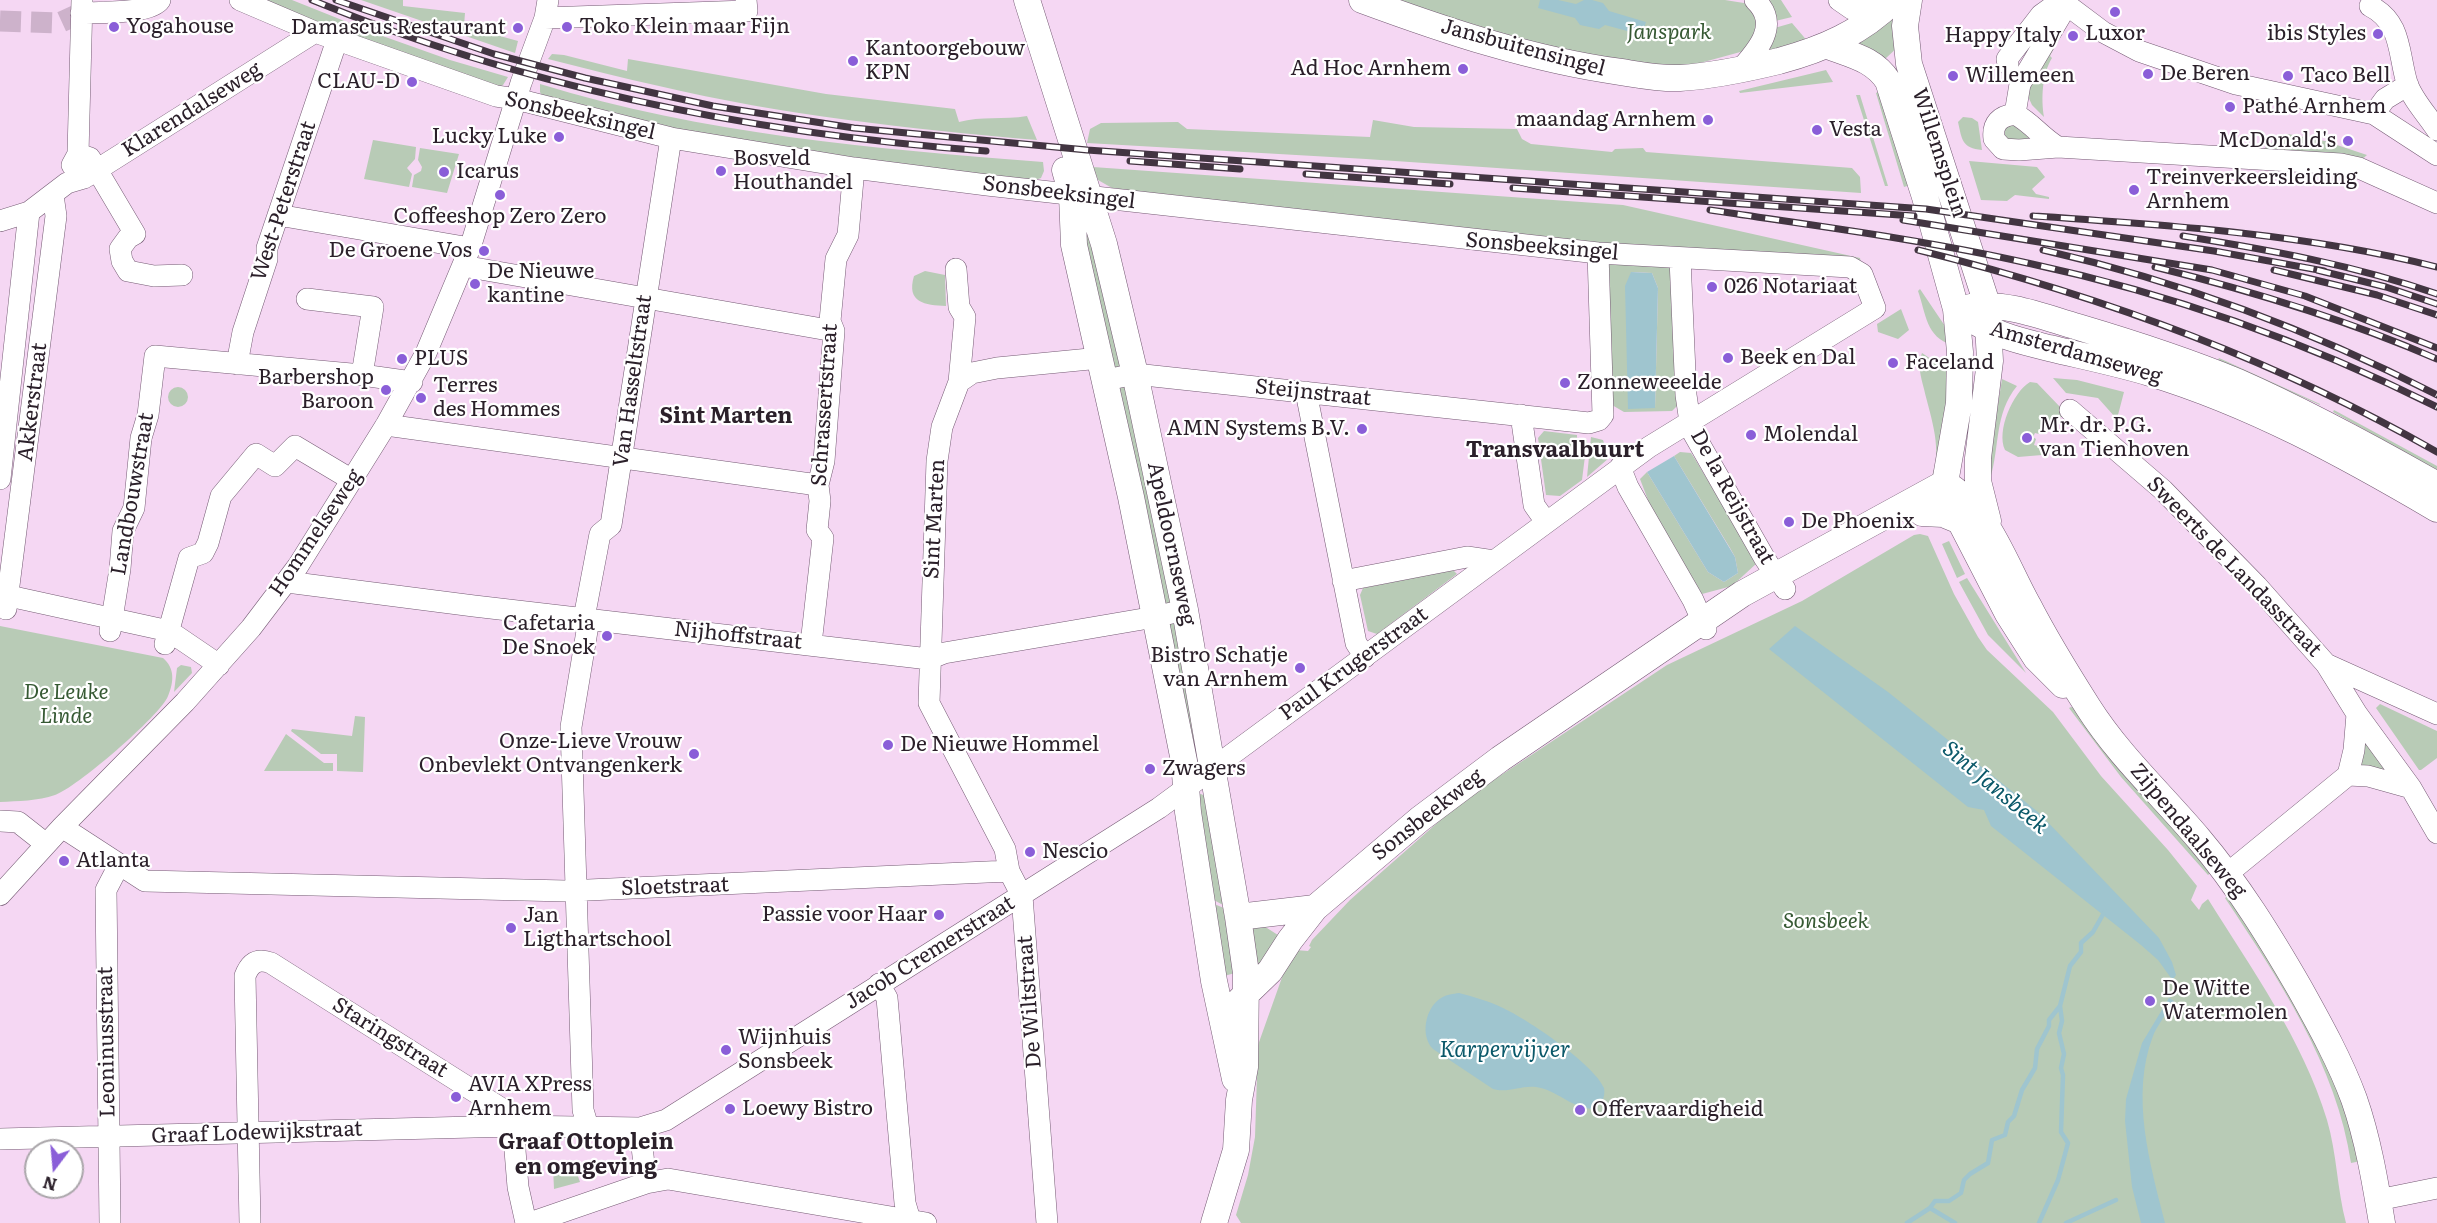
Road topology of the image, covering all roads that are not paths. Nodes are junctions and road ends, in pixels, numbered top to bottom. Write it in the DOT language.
graph roads {
  1 [pos="240,0"];
  2 [pos="746,0"];
  3 [pos="1018,0"];
  4 [pos="1027,0"];
  5 [pos="1362,0"];
  6 [pos="1755,0"];
  7 [pos="1839,0"];
  8 [pos="1909,0"];
  9 [pos="2067,2"];
  10 [pos="159,3"];
  11 [pos="1888,6"];
  12 [pos="2370,6"];
  13 [pos="82,7"];
  14 [pos="547,9"];
  15 [pos="315,32"];
  16 [pos="337,40"];
  17 [pos="1841,46"];
  18 [pos="1739,71"];
  19 [pos="2408,85"];
  20 [pos="516,99"];
  21 [pos="2016,114"];
  22 [pos="2374,114"];
  23 [pos="2437,130"];
  24 [pos="671,138"];
  25 [pos="2058,147"];
  26 [pos="78,154"];
  27 [pos="2437,155"];
  28 [pos="854,168"];
  29 [pos="97,170"];
  30 [pos="60,189"];
  31 [pos="1080,196"];
  32 [pos="2437,203"];
  33 [pos="29,212"];
  34 [pos="278,215"];
  35 [pos="0,222"];
  36 [pos="1598,253"];
  37 [pos="467,257"];
  38 [pos="1680,259"];
  39 [pos="956,269"];
  40 [pos="182,275"];
  41 [pos="645,297"];
  42 [pos="307,299"];
  43 [pos="1987,304"];
  44 [pos="1875,308"];
  45 [pos="1956,309"];
  46 [pos="834,331"];
  47 [pos="1990,331"];
  48 [pos="2024,342"];
  49 [pos="1990,361"];
  50 [pos="237,364"];
  51 [pos="1103,369"];
  52 [pos="1135,374"];
  53 [pos="362,375"];
  54 [pos="412,382"];
  55 [pos="959,382"];
  56 [pos="1306,392"];
  57 [pos="33,409"];
  58 [pos="3,410"];
  59 [pos="2070,410"];
  60 [pos="1521,415"];
  61 [pos="1689,420"];
  62 [pos="386,425"];
  63 [pos="620,458"];
  64 [pos="1978,458"];
  65 [pos="1620,467"];
  66 [pos="0,479"];
  67 [pos="352,480"];
  68 [pos="818,485"];
  69 [pos="2437,485"];
  70 [pos="1956,496"];
  71 [pos="2437,508"];
  72 [pos="1546,522"];
  73 [pos="1989,530"];
  74 [pos="1494,561"];
  75 [pos="1344,581"];
  76 [pos="287,582"];
  77 [pos="1781,582"];
  78 [pos="4,602"];
  79 [pos="1185,610"];
  80 [pos="1155,616"];
  81 [pos="587,618"];
  82 [pos="1704,624"];
  83 [pos="111,625"];
  84 [pos="167,637"];
  85 [pos="811,644"];
  86 [pos="1365,657"];
  87 [pos="929,659"];
  88 [pos="2326,664"];
  89 [pos="219,665"];
  90 [pos="2090,710"];
  91 [pos="2357,714"];
  92 [pos="2437,714"];
  93 [pos="1214,767"];
  94 [pos="2348,775"];
  95 [pos="1187,788"];
  96 [pos="2411,788"];
  97 [pos="0,821"];
  98 [pos="62,826"];
  99 [pos="2437,833"];
  100 [pos="46,844"];
  101 [pos="119,865"];
  102 [pos="1009,872"];
  103 [pos="2227,874"];
  104 [pos="583,891"];
  105 [pos="0,895"];
  106 [pos="1022,896"];
  107 [pos="1315,908"];
  108 [pos="1238,916"];
  109 [pos="879,984"];
  110 [pos="1247,994"];
  111 [pos="1221,1018"];
  112 [pos="1239,1100"];
  113 [pos="513,1126"];
  114 [pos="588,1127"];
  115 [pos="640,1128"];
  116 [pos="247,1133"];
  117 [pos="108,1137"];
  118 [pos="0,1139"];
  119 [pos="646,1183"];
  120 [pos="2437,1188"];
  121 [pos="2380,1212"];
  122 [pos="918,1222"];
  123 [pos="110,1223"];
  124 [pos="250,1223"];
  125 [pos="528,1223"];
  126 [pos="1047,1223"];
  127 [pos="1214,1223"];
  1 -- 15 [label="street, Sonsbeeksingel"];
  2 -- 14 [label="street"];
  3 -- 31 [label="main road, Apeldoornseweg"];
  4 -- 31 [label="main road, Apeldoornseweg"];
  5 -- 18 [label="main road, Jansbuitensingel"];
  6 -- 18 [label="street"];
  7 -- 11 [label="street"];
  8 -- 43 [label="main road, Willemsplein"];
  9 -- 21 [label="street"];
  9 -- 22 [label="street"];
  10 -- 13 [label="street"];
  11 -- 17 [label="main road"];
  12 -- 19 [label="street"];
  13 -- 26 [label="street"];
  14 -- 20 [label="street, Hommelseweg"];
  15 -- 16 [label="street, Sonsbeeksingel"];
  15 -- 29 [label="street, Klarendalseweg"];
  16 -- 20 [label="street, Sonsbeeksingel"];
  16 -- 34 [label="street, West-Peterstraat"];
  17 -- 18 [label="main road, Jansbuitensingel"];
  17 -- 45 [label="main road, Willemsplein"];
  19 -- 22 [label="street"];
  19 -- 23 [label="street"];
  20 -- 24 [label="street, Sonsbeeksingel"];
  20 -- 37 [label="street, Hommelseweg"];
  21 -- 25 [label="street"];
  21 -- 25 [label="street"];
  22 -- 27 [label="street"];
  24 -- 28 [label="street, Sonsbeeksingel"];
  24 -- 41 [label="street, Van Hasseltstraat"];
  25 -- 32 [label="street"];
  26 -- 29 [label="street"];
  26 -- 30 [label="street"];
  28 -- 31 [label="street, Sonsbeeksingel"];
  28 -- 46 [label="street, Schrassertstraat"];
  29 -- 30 [label="street, Klarendalseweg"];
  29 -- 40 [label="street"];
  30 -- 33 [label="street, Klarendalseweg"];
  30 -- 57 [label="street, Akkerstraat"];
  31 -- 36 [label="street, Sonsbeeksingel"];
  31 -- 51 [label="main road, Apeldoornseweg"];
  31 -- 52 [label="main road, Apeldoornseweg"];
  33 -- 35 [label="street, Klarendalseweg"];
  33 -- 58 [label="street, Akkerstraat"];
  34 -- 37 [label="street"];
  34 -- 50 [label="street, West-Peterstraat"];
  36 -- 38 [label="street, Sonsbeeksingel"];
  36 -- 60 [label="street, Steijnstraat"];
  37 -- 41 [label="street"];
  37 -- 54 [label="street, Hommelseweg"];
  38 -- 44 [label="street, Sonsbeeksingel"];
  38 -- 61 [label="street, De la Reijstraat"];
  39 -- 55 [label="street, Sint Marten"];
  41 -- 46 [label="street"];
  41 -- 63 [label="street, Van Hasseltstraat"];
  42 -- 53 [label="street"];
  43 -- 45 [label="main road, Amsterdamseweg"];
  43 -- 47 [label="main road, Zijpendaalseweg"];
  43 -- 69 [label="main road, Amsterdamseweg"];
  44 -- 61 [label="street, Paul Krugerstraat"];
  45 -- 47 [label="main road, Amsterdamseweg"];
  45 -- 70 [label="main road"];
  46 -- 68 [label="street, Schrassertstraat"];
  47 -- 48 [label="main road, Amsterdamseweg"];
  47 -- 49 [label="main road, Zijpendaalseweg"];
  48 -- 49 [label="main road"];
  48 -- 71 [label="main road, Amsterdamseweg"];
  49 -- 64 [label="main road, Zijpendaalseweg"];
  50 -- 53 [label="street"];
  50 -- 83 [label="street, Landbouwstraat"];
  51 -- 52 [label="street, Steijnstraat"];
  51 -- 55 [label="street"];
  51 -- 80 [label="main road, Apeldoornseweg"];
  52 -- 56 [label="street, Steijnstraat"];
  52 -- 79 [label="main road, Apeldoornseweg"];
  53 -- 54 [label="street"];
  54 -- 62 [label="street, Hommelseweg"];
  55 -- 87 [label="street, Sint Marten"];
  56 -- 60 [label="street, Steijnstraat"];
  56 -- 75 [label="street"];
  57 -- 58 [label="street"];
  57 -- 78 [label="street, Akkerstraat"];
  58 -- 66 [label="street, Akkerstraat"];
  59 -- 88 [label="street, Sweerts de Landasstraat"];
  60 -- 72 [label="street"];
  61 -- 65 [label="street, Paul Krugerstraat"];
  61 -- 77 [label="street, De la Reijstraat"];
  62 -- 63 [label="street"];
  62 -- 67 [label="street, Hommelseweg"];
  63 -- 68 [label="street"];
  63 -- 81 [label="street, Van Hasseltstraat"];
  64 -- 70 [label="main road, Zijpendaalseweg"];
  64 -- 73 [label="main road, Zijpendaalseweg"];
  65 -- 72 [label="street, Paul Krugerstraat"];
  65 -- 82 [label="street"];
  67 -- 76 [label="street, Hommelseweg"];
  67 -- 84 [label="street"];
  68 -- 85 [label="street, Schrassertstraat"];
  70 -- 73 [label="main road, Zijpendaalseweg"];
  70 -- 77 [label="main road, Sonsbeekweg"];
  70 -- 77 [label="main road, Sonsbeekweg"];
  70 -- 90 [label="main road, Zijpendaalseweg"];
  72 -- 74 [label="street, Paul Krugerstraat"];
  73 -- 90 [label="main road, Zijpendaalseweg"];
  74 -- 75 [label="street"];
  74 -- 86 [label="street, Paul Krugerstraat"];
  75 -- 86 [label="street"];
  76 -- 81 [label="street, Nijhoffstraat"];
  76 -- 89 [label="street, Hommelseweg"];
  77 -- 82 [label="main road, Sonsbeekweg"];
  78 -- 83 [label="street"];
  79 -- 80 [label="street, Nijhoffstraat"];
  79 -- 93 [label="main road, Apeldoornseweg"];
  80 -- 87 [label="street, Nijhoffstraat"];
  80 -- 95 [label="main road, Apeldoornseweg"];
  81 -- 85 [label="street, Nijhoffstraat"];
  81 -- 104 [label="street, Van Hasseltstraat"];
  82 -- 107 [label="main road, Sonsbeekweg"];
  83 -- 84 [label="street"];
  84 -- 89 [label="street"];
  85 -- 87 [label="street, Nijhoffstraat"];
  86 -- 93 [label="street, Paul Krugerstraat"];
  87 -- 102 [label="street, De Wiltstraat"];
  88 -- 91 [label="street, Sweerts de Landasstraat"];
  88 -- 92 [label="street"];
  89 -- 98 [label="street, Hommelseweg"];
  90 -- 103 [label="main road, Zijpendaalseweg"];
  91 -- 94 [label="street"];
  91 -- 96 [label="street, Sweerts de Landasstraat"];
  93 -- 95 [label="street, Jacob Cremerstraat"];
  93 -- 108 [label="main road, Apeldoornseweg"];
  94 -- 96 [label="street"];
  94 -- 103 [label="street"];
  95 -- 106 [label="street, Jacob Cremerstraat"];
  95 -- 111 [label="main road, Apeldoornseweg"];
  96 -- 99 [label="street, Sweerts de Landasstraat"];
  97 -- 100 [label="street"];
  98 -- 100 [label="street, Hommelseweg"];
  98 -- 101 [label="street, Sloetstraat"];
  100 -- 105 [label="street, Hommelseweg"];
  101 -- 104 [label="street, Sloetstraat"];
  101 -- 117 [label="street, Leoninusstraat"];
  102 -- 104 [label="street, Sloetstraat"];
  102 -- 106 [label="street, De Wiltstraat"];
  103 -- 121 [label="main road, Zijpendaalseweg"];
  104 -- 114 [label="street, Van Hasseltstraat"];
  106 -- 109 [label="street, Jacob Cremerstraat"];
  106 -- 126 [label="street, De Wiltstraat"];
  107 -- 108 [label="main road"];
  107 -- 110 [label="main road, Sonsbeekweg"];
  108 -- 110 [label="main road, Apeldoornseweg"];
  109 -- 115 [label="street, Jacob Cremerstraat"];
  109 -- 122 [label="street"];
  110 -- 111 [label="main road, Sonsbeekweg"];
  110 -- 112 [label="main road, Apeldoornseweg"];
  111 -- 112 [label="main road, Apeldoornseweg"];
  112 -- 127 [label="main road, Apeldoornseweg"];
  113 -- 114 [label="street, Graaf Lodewijkstraat"];
  113 -- 116 [label="street, Graaf Lodewijkstraat"];
  113 -- 116 [label="street, Staringstraat"];
  113 -- 125 [label="street"];
  114 -- 115 [label="street, Jacob Cremerstraat"];
  115 -- 119 [label="street"];
  116 -- 117 [label="street, Graaf Lodewijkstraat"];
  116 -- 124 [label="street"];
  117 -- 118 [label="street, Graaf Lodewijkstraat"];
  117 -- 123 [label="street, Leoninusstraat"];
  119 -- 122 [label="street"];
  119 -- 125 [label="street"];
  120 -- 121 [label="street"];
}
